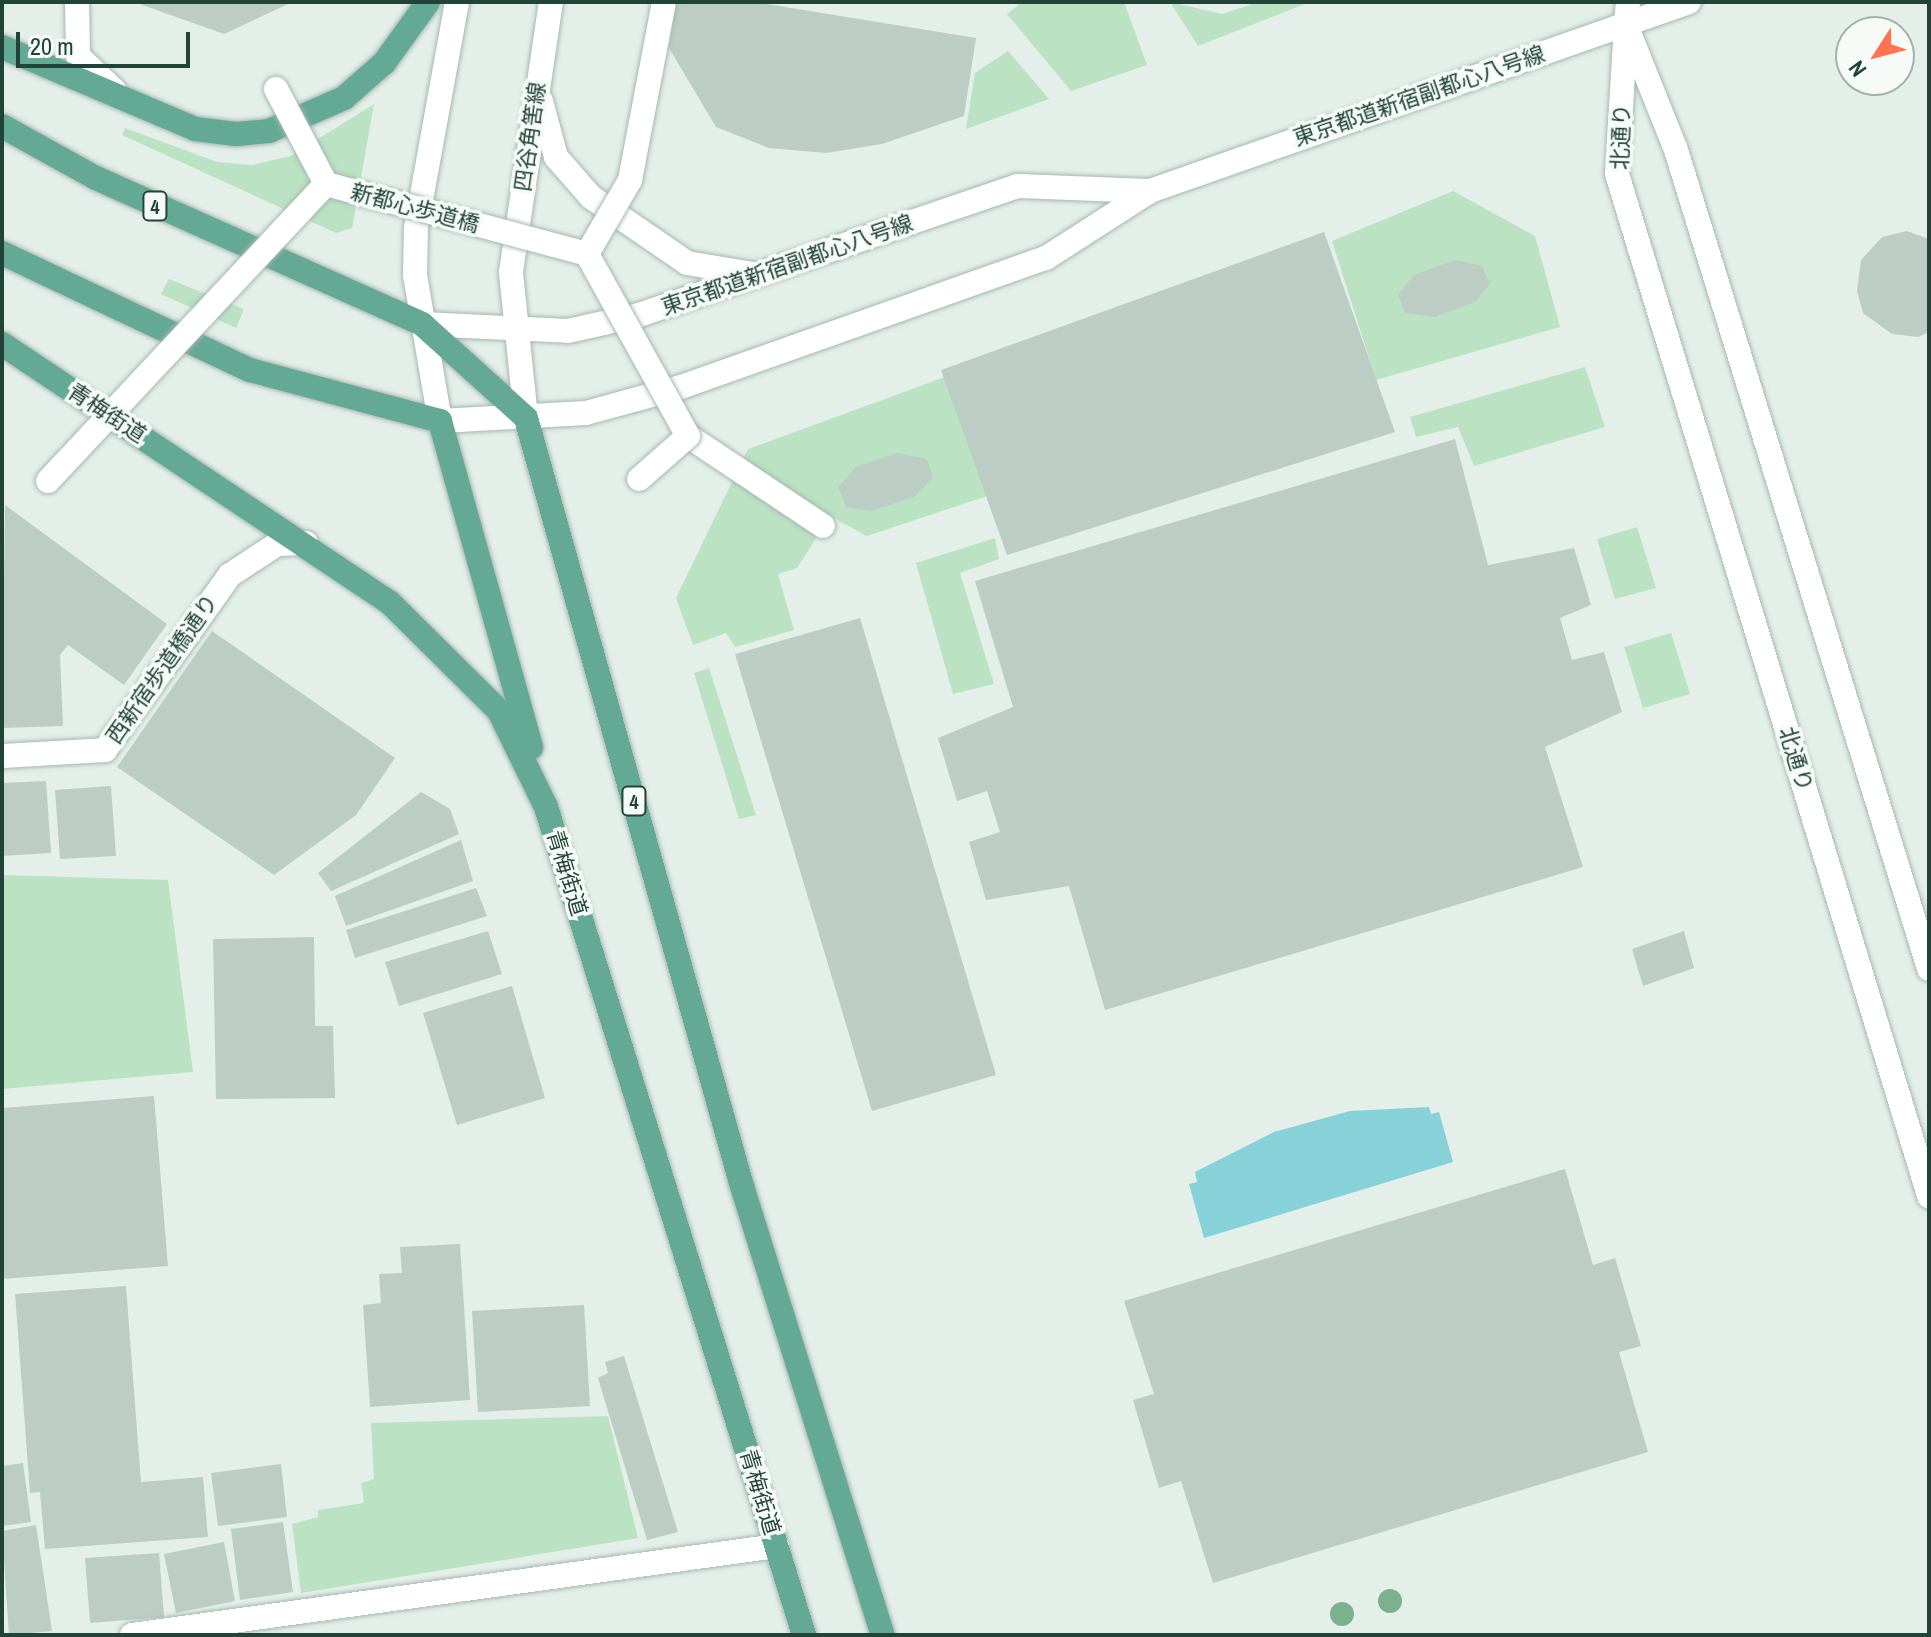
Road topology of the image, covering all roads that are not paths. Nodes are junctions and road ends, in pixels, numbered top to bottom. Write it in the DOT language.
graph roads {
  1 [pos="77,2"];
  2 [pos="428,2"];
  3 [pos="457,2"];
  4 [pos="551,2"];
  5 [pos="664,2"];
  6 [pos="1689,2"];
  7 [pos="1627,13"];
  8 [pos="2,47"];
  9 [pos="537,80"];
  10 [pos="276,89"];
  11 [pos="132,102"];
  12 [pos="2,126"];
  13 [pos="326,184"];
  14 [pos="1150,191"];
  15 [pos="2,253"];
  16 [pos="587,254"];
  17 [pos="756,275"];
  18 [pos="422,324"];
  19 [pos="515,332"];
  20 [pos="2,344"];
  21 [pos="526,418"];
  22 [pos="440,421"];
  23 [pos="688,436"];
  24 [pos="639,479"];
  25 [pos="48,481"];
  26 [pos="823,526"];
  27 [pos="306,543"];
  28 [pos="2,756"];
  29 [pos="546,807"];
  30 [pos="1929,969"];
  31 [pos="1929,1196"];
  32 [pos="777,1546"];
  33 [pos="132,1635"];
  34 [pos="804,1635"];
  35 [pos="883,1635"];
  1 -- 11 [label="main road"];
  2 -- 11 [label="main road"];
  3 -- 18 [label="main road"];
  4 -- 9 [label="main road, 四谷角筈線"];
  5 -- 16 [label="main road, bridge"];
  6 -- 7 [label="main road, 東京都道新宿副都心八号線"];
  7 -- 14 [label="main road, 東京都道新宿副都心八号線"];
  7 -- 30 [label="main road, 北通り"];
  7 -- 31 [label="main road, 北通り"];
  8 -- 11 [label="main road"];
  9 -- 17 [label="main road"];
  9 -- 19 [label="main road, 四谷角筈線"];
  10 -- 13 [label="main road, bridge"];
  12 -- 18 [label="main road, 4"];
  13 -- 16 [label="main road, 新都心歩道橋, bridge"];
  13 -- 25 [label="main road, 新都心歩道橋, bridge"];
  14 -- 17 [label="main road, 東京都道新宿副都心八号線"];
  14 -- 21 [label="main road, 東京都道新宿副都心八号線"];
  15 -- 22 [label="main road"];
  16 -- 23 [label="main road, bridge"];
  17 -- 19 [label="main road, 東京都道新宿副都心八号線"];
  18 -- 19 [label="main road, 東京都道新宿副都心八号線"];
  18 -- 21 [label="main road, 4"];
  18 -- 22 [label="main road"];
  19 -- 21 [label="main road, 四谷角筈線"];
  20 -- 27 [label="main road, 青梅街道"];
  21 -- 22 [label="main road, 東京都道新宿副都心八号線"];
  21 -- 35 [label="main road, 4"];
  22 -- 29 [label="main road"];
  23 -- 24 [label="main road, bridge"];
  23 -- 26 [label="main road"];
  27 -- 28 [label="main road, 西新宿歩道橋通り"];
  27 -- 29 [label="main road, 青梅街道"];
  29 -- 32 [label="main road, 青梅街道"];
  32 -- 33 [label="main road"];
  32 -- 34 [label="main road, 青梅街道"];
}
